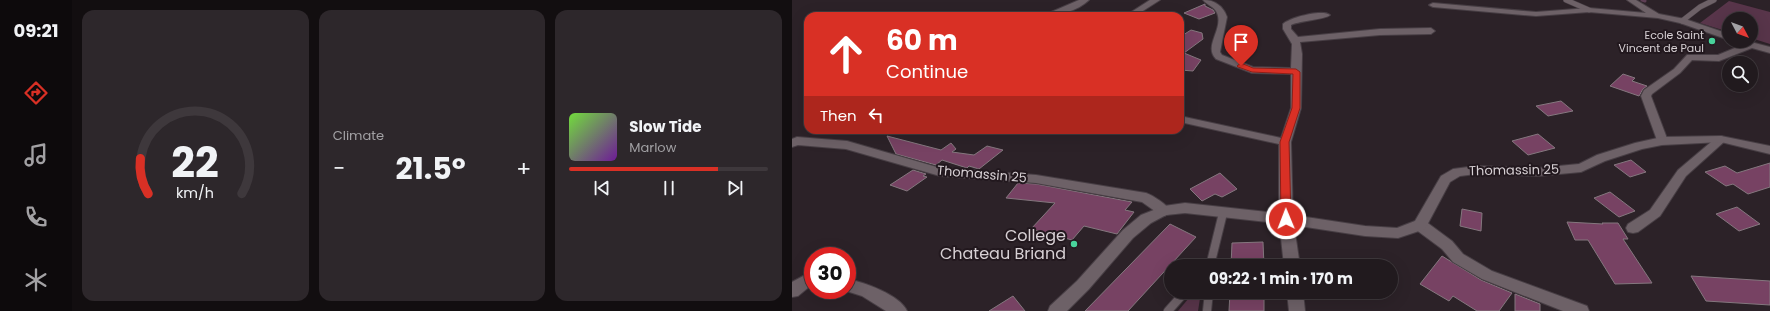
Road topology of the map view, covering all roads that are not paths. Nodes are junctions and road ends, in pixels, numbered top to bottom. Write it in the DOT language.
graph roads {
  1 [pos="1085,0"];
  2 [pos="1156,0"];
  3 [pos="1207,0"];
  4 [pos="1566,0"];
  5 [pos="1631,0"];
  6 [pos="1714,0"];
  7 [pos="1433,5"];
  8 [pos="1589,10"];
  9 [pos="1057,12"];
  10 [pos="1136,12"];
  11 [pos="1326,15"];
  12 [pos="1658,16"];
  13 [pos="1682,21"];
  14 [pos="1431,31"];
  15 [pos="1722,35"];
  16 [pos="1296,40"];
  17 [pos="1758,47"];
  18 [pos="1743,48"];
  19 [pos="1770,50"];
  20 [pos="1296,72"];
  21 [pos="1184,120"];
  22 [pos="1721,140"];
  23 [pos="1662,141"];
  24 [pos="794,142"];
  25 [pos="1284,142"];
  26 [pos="1770,150"];
  27 [pos="1164,211"];
  28 [pos="1222,213"];
  29 [pos="1286,219"];
  30 [pos="1420,225"];
  31 [pos="1633,228"];
  32 [pos="1212,259"];
  33 [pos="1291,259"];
  34 [pos="804,279"];
  35 [pos="856,287"];
  36 [pos="792,291"];
  37 [pos="1179,299"];
  38 [pos="1208,299"];
  39 [pos="1296,299"];
  40 [pos="899,311"];
  41 [pos="1056,311"];
  42 [pos="1168,311"];
  43 [pos="1207,311"];
  44 [pos="1297,311"];
  45 [pos="1581,311"];
  1 -- 9 [label="street"];
  2 -- 10 [label="street"];
  3 -- 20 [label="street"];
  4 -- 8 [label="lane"];
  5 -- 12 [label="street"];
  6 -- 13 [label="lane"];
  7 -- 8 [label="street"];
  8 -- 12 [label="street"];
  11 -- 16 [label="street"];
  12 -- 13 [label="street"];
  13 -- 15 [label="street"];
  14 -- 16 [label="street"];
  16 -- 20 [label="street"];
  17 -- 19 [label="street"];
  18 -- 23 [label="street"];
  20 -- 25 [label="street"];
  21 -- 25 [label="street"];
  22 -- 23 [label="street, Thomassin 25"];
  22 -- 26 [label="street, Thomassin 25"];
  22 -- 31 [label="street"];
  23 -- 30 [label="street, Thomassin 25"];
  24 -- 27 [label="street, Thomassin 25"];
  25 -- 29 [label="street"];
  27 -- 28 [label="street"];
  27 -- 41 [label="street"];
  28 -- 29 [label="street"];
  28 -- 32 [label="lane"];
  29 -- 30 [label="street"];
  29 -- 33 [label="street"];
  30 -- 45 [label="street"];
  34 -- 36 [label="street"];
  35 -- 40 [label="street"];
  37 -- 42 [label="lane"];
  38 -- 43 [label="lane"];
  39 -- 44 [label="street"];
}
